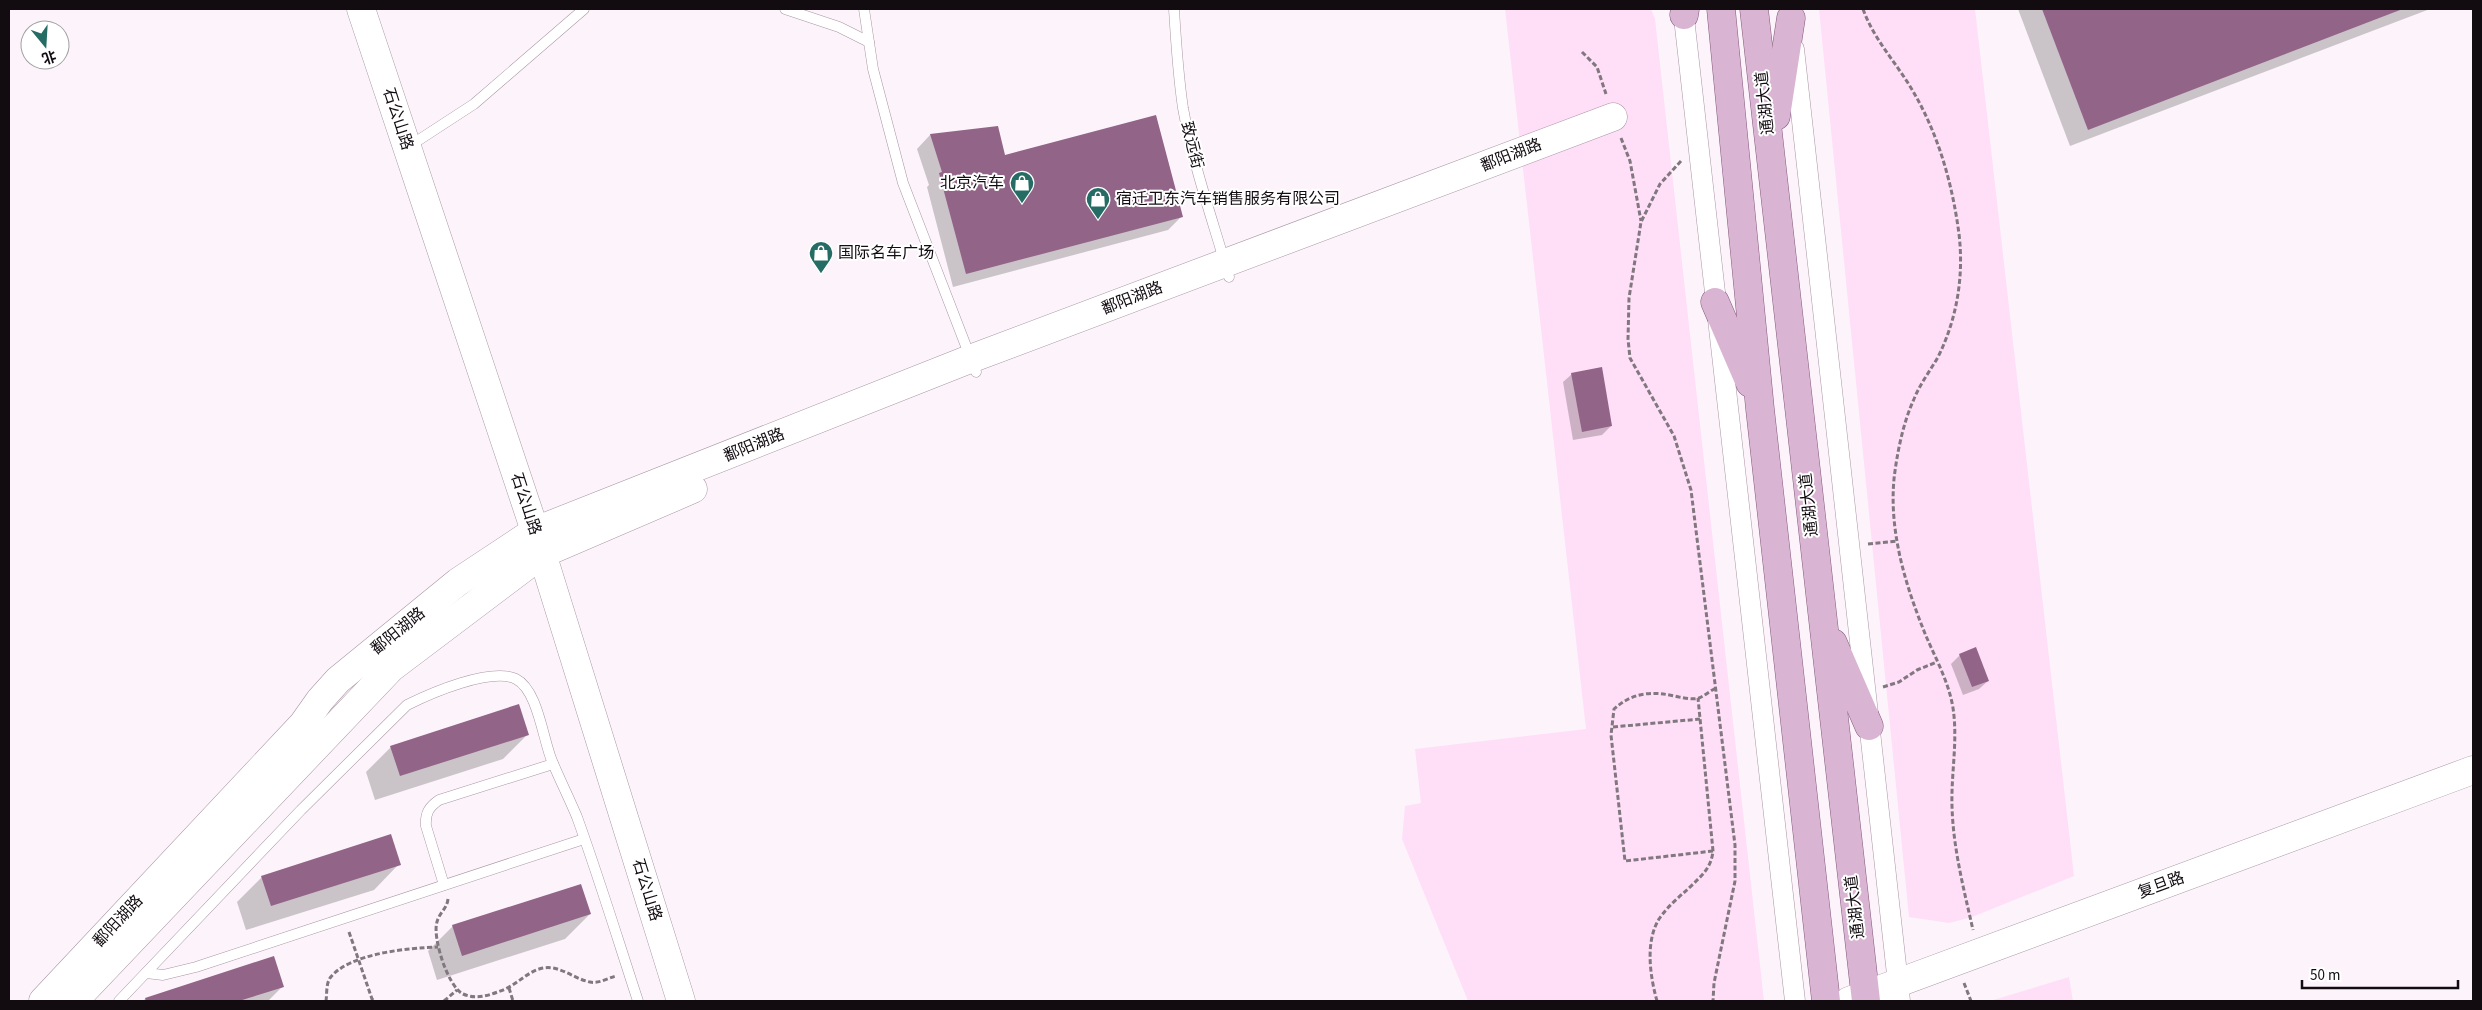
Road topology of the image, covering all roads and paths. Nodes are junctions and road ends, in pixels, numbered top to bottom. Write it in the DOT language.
graph roads {
  1 [pos="361,9"];
  2 [pos="584,9"];
  3 [pos="785,9"];
  4 [pos="864,9"];
  5 [pos="1174,9"];
  6 [pos="1721,9"];
  7 [pos="1754,9"];
  8 [pos="1863,9"];
  9 [pos="1684,11"];
  10 [pos="1790,13"];
  11 [pos="869,42"];
  12 [pos="1616,124"];
  13 [pos="407,148"];
  14 [pos="1770,152"];
  15 [pos="1683,160"];
  16 [pos="1227,270"];
  17 [pos="1716,302"];
  18 [pos="973,366"];
  19 [pos="1760,409"];
  20 [pos="1897,541"];
  21 [pos="538,542"];
  22 [pos="1858,544"];
  23 [pos="1822,617"];
  24 [pos="1937,662"];
  25 [pos="1716,688"];
  26 [pos="1875,688"];
  27 [pos="1698,698"];
  28 [pos="1700,719"];
  29 [pos="1869,726"];
  30 [pos="1612,727"];
  31 [pos="553,764"];
  32 [pos="2473,770"];
  33 [pos="584,839"];
  34 [pos="1713,851"];
  35 [pos="444,885"];
  36 [pos="345,918"];
  37 [pos="438,947"];
  38 [pos="1978,953"];
  39 [pos="358,960"];
  40 [pos="628,971"];
  41 [pos="146,973"];
  42 [pos="509,988"];
  43 [pos="457,990"];
  44 [pos="1899,992"];
  45 [pos="1860,999"];
  46 [pos="43,1001"];
  47 [pos="74,1001"];
  48 [pos="119,1001"];
  49 [pos="326,1001"];
  50 [pos="372,1001"];
  51 [pos="444,1001"];
  52 [pos="513,1001"];
  53 [pos="638,1001"];
  54 [pos="681,1001"];
  55 [pos="1657,1001"];
  56 [pos="1713,1001"];
  57 [pos="1795,1001"];
  58 [pos="1826,1001"];
  1 -- 13 [label="street, 石公山路"];
  2 -- 13 [label="lane"];
  3 -- 11 [label="lane"];
  4 -- 11 [label="lane"];
  5 -- 16 [label="lane, 致远街"];
  6 -- 19 [label="main road, 通湖大道"];
  7 -- 14 [label="main road, 通湖大道"];
  8 -- 20 [label="path"];
  9 -- 17 [label="street"];
  10 -- 14 [label="main road"];
  10 -- 29 [label="street"];
  11 -- 18 [label="lane"];
  12 -- 16 [label="street, 鄱阳湖路"];
  13 -- 21 [label="street, 石公山路"];
  14 -- 23 [label="main road, 通湖大道"];
  15 -- 25 [label="path"];
  16 -- 18 [label="street, 鄱阳湖路"];
  17 -- 19 [label="main road"];
  17 -- 57 [label="street"];
  18 -- 21 [label="street, 鄱阳湖路"];
  19 -- 58 [label="main road, 通湖大道"];
  20 -- 22 [label="path"];
  20 -- 24 [label="path"];
  21 -- 46 [label="street, 鄱阳湖路"];
  21 -- 47 [label="street, 鄱阳湖路"];
  21 -- 54 [label="street, 石公山路"];
  23 -- 29 [label="main road"];
  23 -- 45 [label="main road, 通湖大道"];
  24 -- 26 [label="path"];
  24 -- 38 [label="path"];
  25 -- 27 [label="path"];
  25 -- 56 [label="path"];
  27 -- 28 [label="path"];
  27 -- 30 [label="path"];
  28 -- 30 [label="path"];
  28 -- 34 [label="path"];
  29 -- 44 [label="street"];
  30 -- 34 [label="path"];
  31 -- 33 [label="lane"];
  31 -- 35 [label="lane"];
  31 -- 41 [label="lane"];
  32 -- 38 [label="street, 复旦路"];
  33 -- 35 [label="lane"];
  33 -- 40 [label="lane"];
  34 -- 55 [label="path"];
  35 -- 36 [label="lane"];
  35 -- 37 [label="path"];
  36 -- 39 [label="path"];
  36 -- 41 [label="lane"];
  37 -- 39 [label="path"];
  37 -- 43 [label="path"];
  38 -- 44 [label="street, 复旦路"];
  39 -- 49 [label="path"];
  39 -- 50 [label="path"];
  40 -- 42 [label="path"];
  40 -- 53 [label="lane"];
  41 -- 48 [label="lane"];
  42 -- 43 [label="path"];
  42 -- 52 [label="path"];
  43 -- 51 [label="path"];
  44 -- 45 [label="street, 复旦路"];
}
